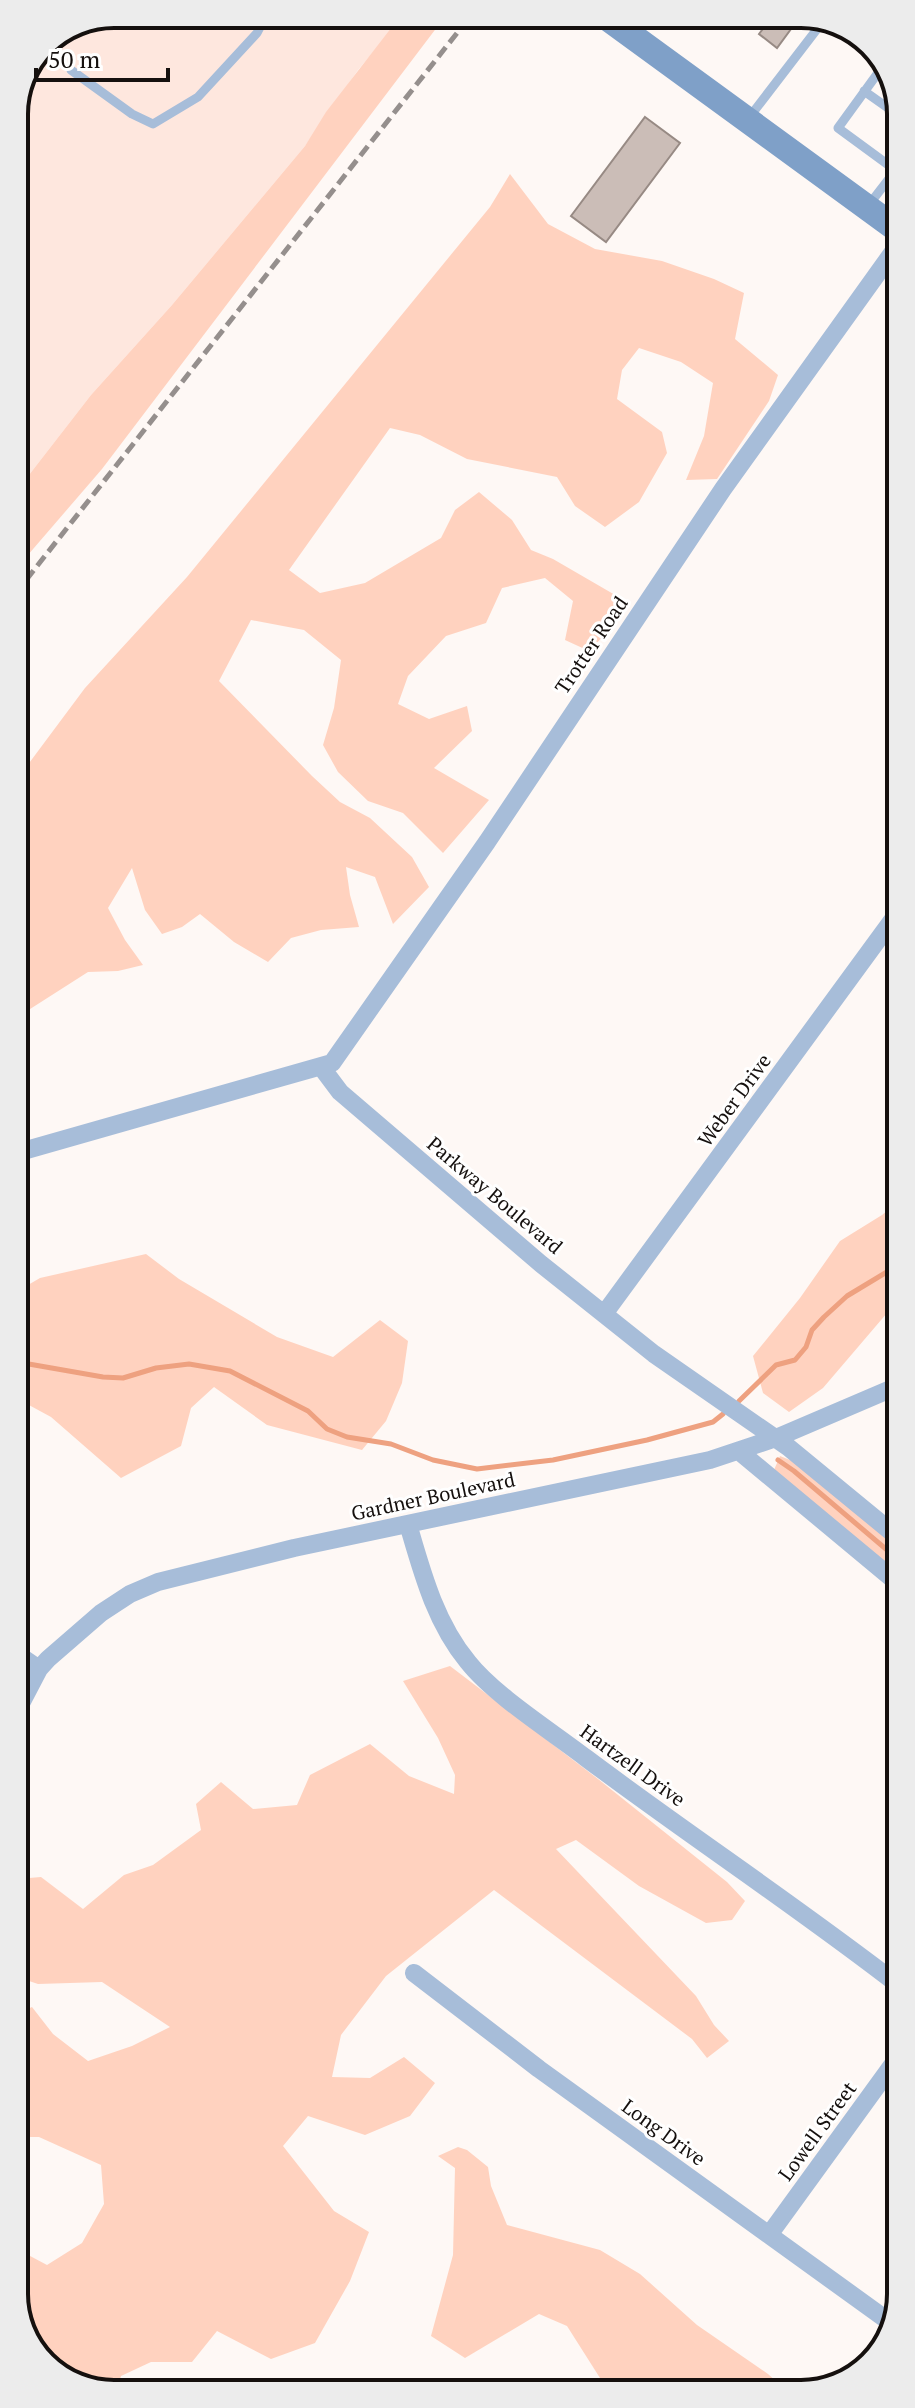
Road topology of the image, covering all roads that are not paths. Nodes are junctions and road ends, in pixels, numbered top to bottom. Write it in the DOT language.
graph roads {
  1 [pos="260,28"];
  2 [pos="621,28"];
  3 [pos="817,30"];
  4 [pos="71,70"];
  5 [pos="877,74"];
  6 [pos="864,91"];
  7 [pos="886,107"];
  8 [pos="748,120"];
  9 [pos="887,165"];
  10 [pos="887,183"];
  11 [pos="867,208"];
  12 [pos="887,222"];
  13 [pos="887,260"];
  14 [pos="887,927"];
  15 [pos="322,1068"];
  16 [pos="28,1149"];
  17 [pos="604,1314"];
  18 [pos="887,1391"];
  19 [pos="776,1438"];
  20 [pos="740,1452"];
  21 [pos="408,1524"];
  22 [pos="887,1528"];
  23 [pos="887,1574"];
  24 [pos="28,1662"];
  25 [pos="39,1669"];
  26 [pos="28,1690"];
  27 [pos="414,1973"];
  28 [pos="887,1977"];
  29 [pos="887,2072"];
  30 [pos="769,2235"];
  31 [pos="883,2317"];
  1 -- 4 [label="lane"];
  2 -- 8 [label="main road"];
  3 -- 8 [label="lane"];
  5 -- 6 [label="lane"];
  6 -- 7 [label="lane"];
  6 -- 9 [label="lane"];
  8 -- 11 [label="main road"];
  10 -- 11 [label="lane"];
  11 -- 12 [label="main road"];
  13 -- 15 [label="street, Trotter Road"];
  14 -- 17 [label="street, Weber Drive"];
  15 -- 16 [label="street"];
  15 -- 17 [label="street, Parkway Boulevard"];
  17 -- 19 [label="street, Parkway Boulevard"];
  18 -- 19 [label="street, Gardner Boulevard"];
  19 -- 20 [label="street, Gardner Boulevard"];
  19 -- 22 [label="street, Parkway Boulevard"];
  20 -- 21 [label="street, Gardner Boulevard"];
  20 -- 23 [label="street"];
  21 -- 25 [label="street, Gardner Boulevard"];
  21 -- 28 [label="street, Hartzell Drive"];
  24 -- 25 [label="street"];
  25 -- 26 [label="street, Gardner Boulevard"];
  27 -- 30 [label="street, Long Drive"];
  29 -- 30 [label="street, Lowell Street"];
  30 -- 31 [label="street, Long Drive"];
}
